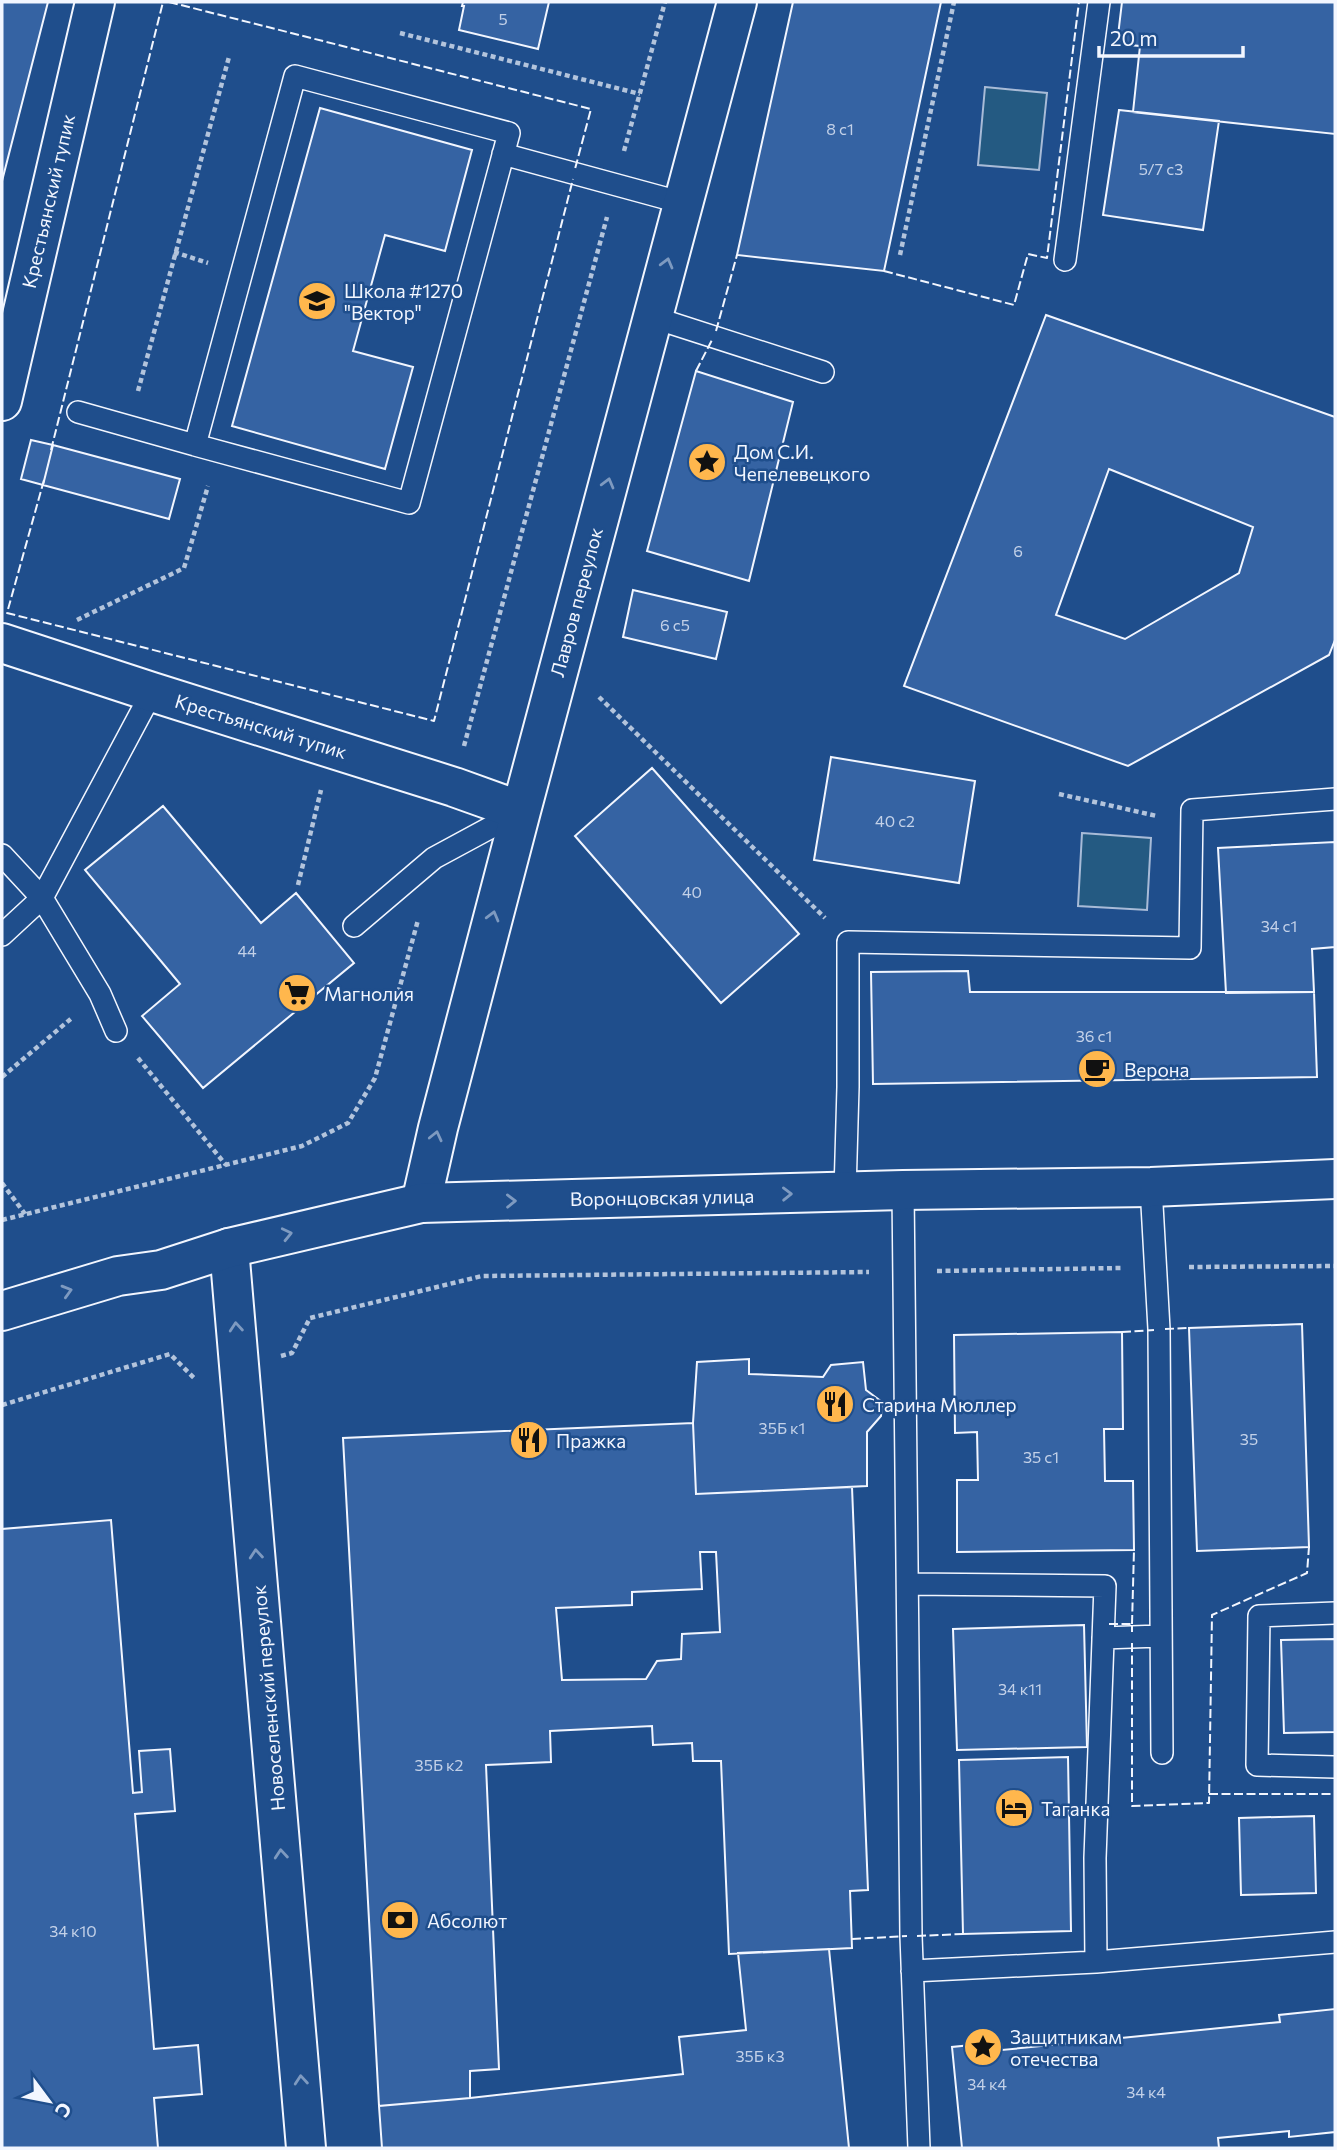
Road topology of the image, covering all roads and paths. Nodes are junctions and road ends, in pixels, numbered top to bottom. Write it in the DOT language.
graph roads {
  1 [pos="95,2"];
  2 [pos="665,2"];
  3 [pos="737,2"];
  4 [pos="954,2"];
  5 [pos="1098,2"];
  6 [pos="400,33"];
  7 [pos="229,57"];
  8 [pos="640,94"];
  9 [pos="503,154"];
  10 [pos="615,185"];
  11 [pos="683,203"];
  12 [pos="900,255"];
  13 [pos="1065,260"];
  14 [pos="652,317"];
  15 [pos="823,372"];
  16 [pos="2,401"];
  17 [pos="78,412"];
  18 [pos="128,427"];
  19 [pos="195,445"];
  20 [pos="218,451"];
  21 [pos="75,621"];
  22 [pos="2,643"];
  23 [pos="152,692"];
  24 [pos="596,694"];
  25 [pos="331,748"];
  26 [pos="454,787"];
  27 [pos="1059,794"];
  28 [pos="1335,799"];
  29 [pos="521,810"];
  30 [pos="1192,810"];
  31 [pos="2,855"];
  32 [pos="434,858"];
  33 [pos="298,885"];
  34 [pos="42,898"];
  35 [pos="811,904"];
  36 [pos="354,926"];
  37 [pos="2,935"];
  38 [pos="100,994"];
  39 [pos="116,1031"];
  40 [pos="2,1077"];
  41 [pos="226,1166"];
  42 [pos="1335,1179"];
  43 [pos="2,1183"];
  44 [pos="1151,1187"];
  45 [pos="903,1189"];
  46 [pos="845,1192"];
  47 [pos="421,1203"];
  48 [pos="25,1214"];
  49 [pos="2,1220"];
  50 [pos="229,1248"];
  51 [pos="1335,1266"];
  52 [pos="1155,1268"];
  53 [pos="905,1271"];
  54 [pos="2,1311"];
  55 [pos="240,1367"];
  56 [pos="2,1405"];
  57 [pos="908,1584"];
  58 [pos="1335,1613"];
  59 [pos="1160,1636"];
  60 [pos="1102,1638"];
  61 [pos="1162,1753"];
  62 [pos="1335,1767"];
  63 [pos="1335,1942"];
  64 [pos="1096,1962"];
  65 [pos="912,1971"];
  66 [pos="306,2148"];
  67 [pos="919,2148"];
  1 -- 16 [label="street, Крестьянский тупик"];
  2 -- 8 [label="path"];
  3 -- 11 [label="street, Лавров переулок"];
  4 -- 12 [label="path"];
  5 -- 13 [label="lane"];
  6 -- 8 [label="path"];
  7 -- 18 [label="path"];
  8 -- 10 [label="path"];
  9 -- 10 [label="lane"];
  9 -- 19 [label="lane"];
  9 -- 20 [label="lane"];
  10 -- 11 [label="lane"];
  10 -- 26 [label="path"];
  14 -- 11 [label="street, Лавров переулок, one-way"];
  14 -- 15 [label="lane"];
  29 -- 14 [label="street, Лавров переулок, one-way"];
  17 -- 18 [label="lane"];
  18 -- 19 [label="lane"];
  19 -- 20 [label="lane"];
  20 -- 21 [label="path"];
  22 -- 23 [label="street, Крестьянский тупик"];
  23 -- 25 [label="street, Крестьянский тупик"];
  23 -- 34 [label="lane"];
  24 -- 35 [label="path"];
  25 -- 26 [label="street, Крестьянский тупик"];
  25 -- 33 [label="path"];
  26 -- 29 [label="street, Крестьянский тупик"];
  27 -- 30 [label="path"];
  28 -- 30 [label="lane"];
  29 -- 32 [label="lane"];
  47 -- 29 [label="street, Лавров переулок, one-way"];
  30 -- 46 [label="lane"];
  31 -- 34 [label="lane"];
  32 -- 36 [label="lane"];
  32 -- 41 [label="path"];
  34 -- 37 [label="lane"];
  34 -- 38 [label="lane"];
  38 -- 39 [label="lane"];
  38 -- 40 [label="path"];
  39 -- 41 [label="path"];
  41 -- 48 [label="path"];
  42 -- 44 [label="street, Воронцовская улица"];
  43 -- 48 [label="path"];
  44 -- 45 [label="street, Воронцовская улица"];
  44 -- 52 [label="lane"];
  45 -- 46 [label="street, Воронцовская улица"];
  45 -- 53 [label="lane"];
  47 -- 46 [label="street, Воронцовская улица, one-way"];
  50 -- 47 [label="street, Воронцовская улица, one-way"];
  48 -- 49 [label="path"];
  54 -- 50 [label="street, Воронцовская улица, one-way"];
  55 -- 50 [label="street, Новоселенский переулок, one-way"];
  51 -- 52 [label="path"];
  52 -- 53 [label="path"];
  52 -- 59 [label="lane"];
  53 -- 55 [label="path"];
  53 -- 57 [label="lane"];
  55 -- 56 [label="path"];
  66 -- 55 [label="street, Новоселенский переулок, one-way"];
  57 -- 60 [label="lane"];
  57 -- 65 [label="lane"];
  58 -- 62 [label="lane"];
  59 -- 60 [label="lane"];
  59 -- 61 [label="lane"];
  60 -- 64 [label="lane"];
  63 -- 64 [label="lane"];
  64 -- 65 [label="lane"];
  65 -- 67 [label="lane"];
}
